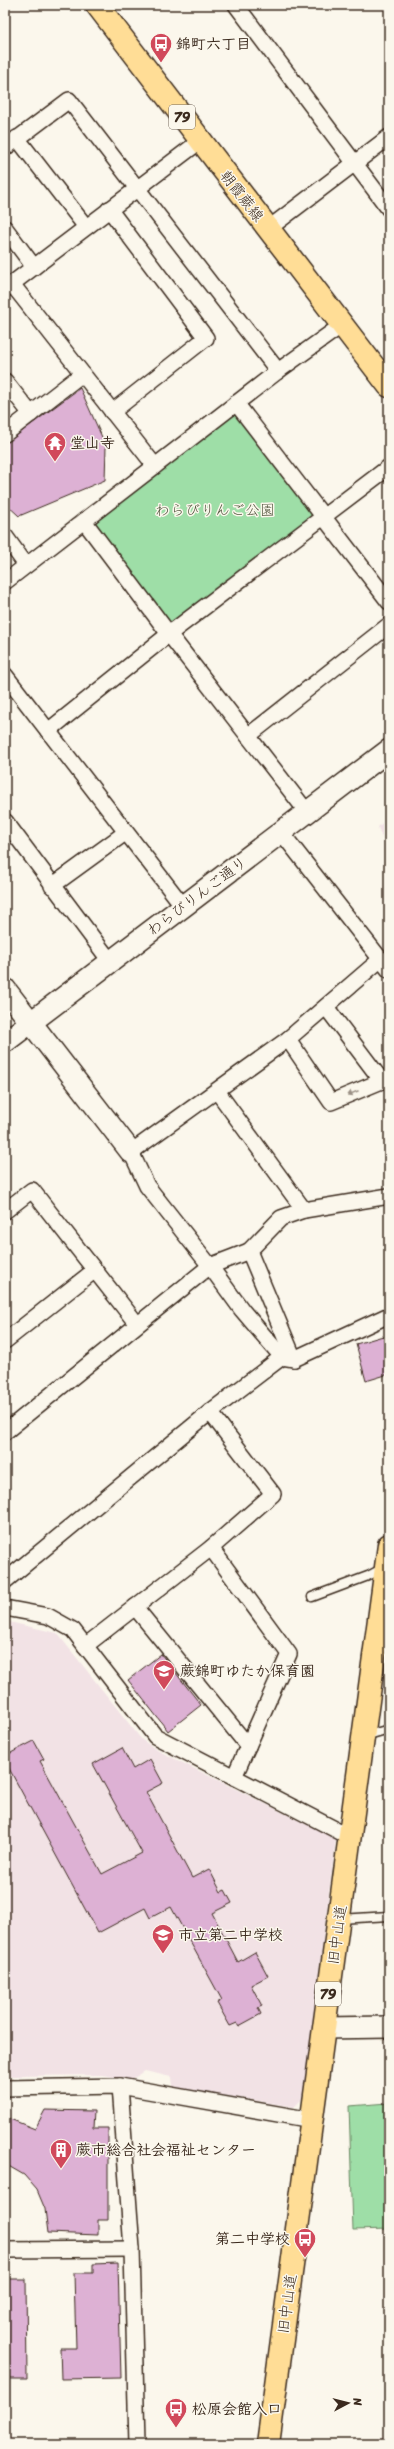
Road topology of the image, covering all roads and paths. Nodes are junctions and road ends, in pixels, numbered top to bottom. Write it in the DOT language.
graph roads {
  1 [pos="97,5"];
  2 [pos="236,5"];
  3 [pos="389,137"];
  4 [pos="17,138"];
  5 [pos="200,141"];
  6 [pos="5,148"];
  7 [pos="355,163"];
  8 [pos="138,188"];
  9 [pos="388,206"];
  10 [pos="109,209"];
  11 [pos="86,227"];
  12 [pos="5,228"];
  13 [pos="268,229"];
  14 [pos="34,267"];
  15 [pos="8,287"];
  16 [pos="342,325"];
  17 [pos="278,371"];
  18 [pos="82,374"];
  19 [pos="5,381"];
  20 [pos="389,386"];
  21 [pos="236,403"];
  22 [pos="112,412"];
  23 [pos="31,414"];
  24 [pos="5,434"];
  25 [pos="155,466"];
  26 [pos="389,467"];
  27 [pos="324,516"];
  28 [pos="84,521"];
  29 [pos="5,536"];
  30 [pos="26,565"];
  31 [pos="5,582"];
  32 [pos="389,602"];
  33 [pos="389,625"];
  34 [pos="169,634"];
  35 [pos="5,675"];
  36 [pos="48,731"];
  37 [pos="248,736"];
  38 [pos="389,750"];
  39 [pos="308,812"];
  40 [pos="5,821"];
  41 [pos="281,832"];
  42 [pos="125,833"];
  43 [pos="52,886"];
  44 [pos="183,906"];
  45 [pos="110,961"];
  46 [pos="385,965"];
  47 [pos="5,989"];
  48 [pos="326,1007"];
  49 [pos="31,1022"];
  50 [pos="288,1039"];
  51 [pos="5,1042"];
  52 [pos="386,1080"];
  53 [pos="217,1091"];
  54 [pos="131,1152"];
  55 [pos="389,1196"];
  56 [pos="304,1210"];
  57 [pos="5,1211"];
  58 [pos="249,1251"];
  59 [pos="210,1266"];
  60 [pos="95,1270"];
  61 [pos="389,1315"];
  62 [pos="137,1324"];
  63 [pos="5,1341"];
  64 [pos="288,1358"];
  65 [pos="210,1412"];
  66 [pos="5,1432"];
  67 [pos="389,1545"];
  68 [pos="211,1548"];
  69 [pos="388,1565"];
  70 [pos="5,1581"];
  71 [pos="312,1596"];
  72 [pos="135,1607"];
  73 [pos="5,1608"];
  74 [pos="85,1646"];
  75 [pos="389,1729"];
  76 [pos="364,1736"];
  77 [pos="248,1746"];
  78 [pos="234,1777"];
  79 [pos="350,1837"];
  80 [pos="389,1916"];
  81 [pos="339,1919"];
  82 [pos="389,2027"];
  83 [pos="324,2028"];
  84 [pos="120,2086"];
  85 [pos="5,2088"];
  86 [pos="312,2120"];
  87 [pos="132,2249"];
  88 [pos="5,2250"];
  89 [pos="137,2444"];
  90 [pos="268,2444"];
  1 -- 5 [label="main road, 朝霞蕨線 / 79"];
  2 -- 7 [label="street"];
  3 -- 7 [label="street"];
  4 -- 6 [label="street"];
  4 -- 8 [label="street"];
  4 -- 11 [label="street"];
  5 -- 8 [label="street"];
  5 -- 13 [label="main road, 朝霞蕨線 / 79"];
  7 -- 9 [label="street"];
  7 -- 13 [label="street"];
  8 -- 10 [label="street"];
  8 -- 17 [label="street"];
  10 -- 11 [label="street"];
  10 -- 22 [label="street"];
  11 -- 14 [label="street"];
  12 -- 14 [label="street"];
  13 -- 16 [label="main road, 朝霞蕨線 / 79"];
  14 -- 15 [label="street"];
  15 -- 18 [label="street"];
  16 -- 17 [label="street"];
  16 -- 20 [label="main road, 朝霞蕨線 / 79"];
  17 -- 21 [label="street"];
  18 -- 22 [label="street"];
  18 -- 23 [label="street"];
  19 -- 23 [label="street"];
  21 -- 25 [label="street"];
  21 -- 27 [label="street"];
  22 -- 25 [label="street"];
  23 -- 24 [label="street"];
  25 -- 28 [label="street"];
  26 -- 27 [label="street"];
  27 -- 32 [label="street"];
  27 -- 34 [label="street"];
  28 -- 30 [label="street"];
  28 -- 34 [label="street"];
  29 -- 30 [label="street"];
  30 -- 31 [label="street"];
  33 -- 37 [label="street"];
  34 -- 36 [label="street"];
  34 -- 37 [label="street"];
  35 -- 36 [label="street"];
  36 -- 42 [label="street"];
  37 -- 39 [label="street"];
  38 -- 39 [label="street, わらびりんご通り"];
  39 -- 41 [label="street, わらびりんご通り"];
  40 -- 43 [label="street"];
  41 -- 44 [label="street, わらびりんご通り"];
  41 -- 46 [label="street"];
  42 -- 43 [label="street"];
  42 -- 44 [label="street"];
  43 -- 45 [label="street"];
  44 -- 45 [label="street, わらびりんご通り"];
  45 -- 49 [label="street, わらびりんご通り"];
  46 -- 48 [label="street"];
  47 -- 49 [label="street"];
  48 -- 50 [label="street"];
  48 -- 52 [label="street"];
  49 -- 51 [label="street, わらびりんご通り"];
  49 -- 54 [label="street"];
  52 -- 50 [label="street, one-way"];
  50 -- 53 [label="street"];
  53 -- 54 [label="street"];
  53 -- 56 [label="street"];
  54 -- 59 [label="street"];
  55 -- 56 [label="street"];
  56 -- 58 [label="street"];
  57 -- 60 [label="street"];
  58 -- 59 [label="street"];
  58 -- 64 [label="street"];
  59 -- 62 [label="street"];
  59 -- 64 [label="street"];
  60 -- 62 [label="street"];
  60 -- 63 [label="street"];
  61 -- 64 [label="street"];
  62 -- 66 [label="street"];
  64 -- 65 [label="street"];
  65 -- 68 [label="street"];
  65 -- 70 [label="street"];
  67 -- 69 [label="main road, 旧中山道 / 79"];
  68 -- 72 [label="street"];
  68 -- 77 [label="street"];
  69 -- 71 [label="lane"];
  69 -- 76 [label="main road, 旧中山道 / 79"];
  72 -- 74 [label="street"];
  72 -- 77 [label="street"];
  73 -- 74 [label="street"];
  74 -- 78 [label="street"];
  75 -- 76 [label="lane"];
  76 -- 79 [label="main road, 旧中山道 / 79"];
  77 -- 78 [label="street"];
  78 -- 79 [label="street"];
  79 -- 81 [label="main road, 旧中山道 / 79"];
  80 -- 81 [label="lane"];
  81 -- 83 [label="main road, 旧中山道 / 79"];
  82 -- 83 [label="street"];
  83 -- 86 [label="main road, 旧中山道 / 79"];
  84 -- 85 [label="street"];
  84 -- 86 [label="street"];
  84 -- 87 [label="street"];
  86 -- 90 [label="main road, 旧中山道 / 79"];
  87 -- 88 [label="street"];
  87 -- 89 [label="street"];
}
